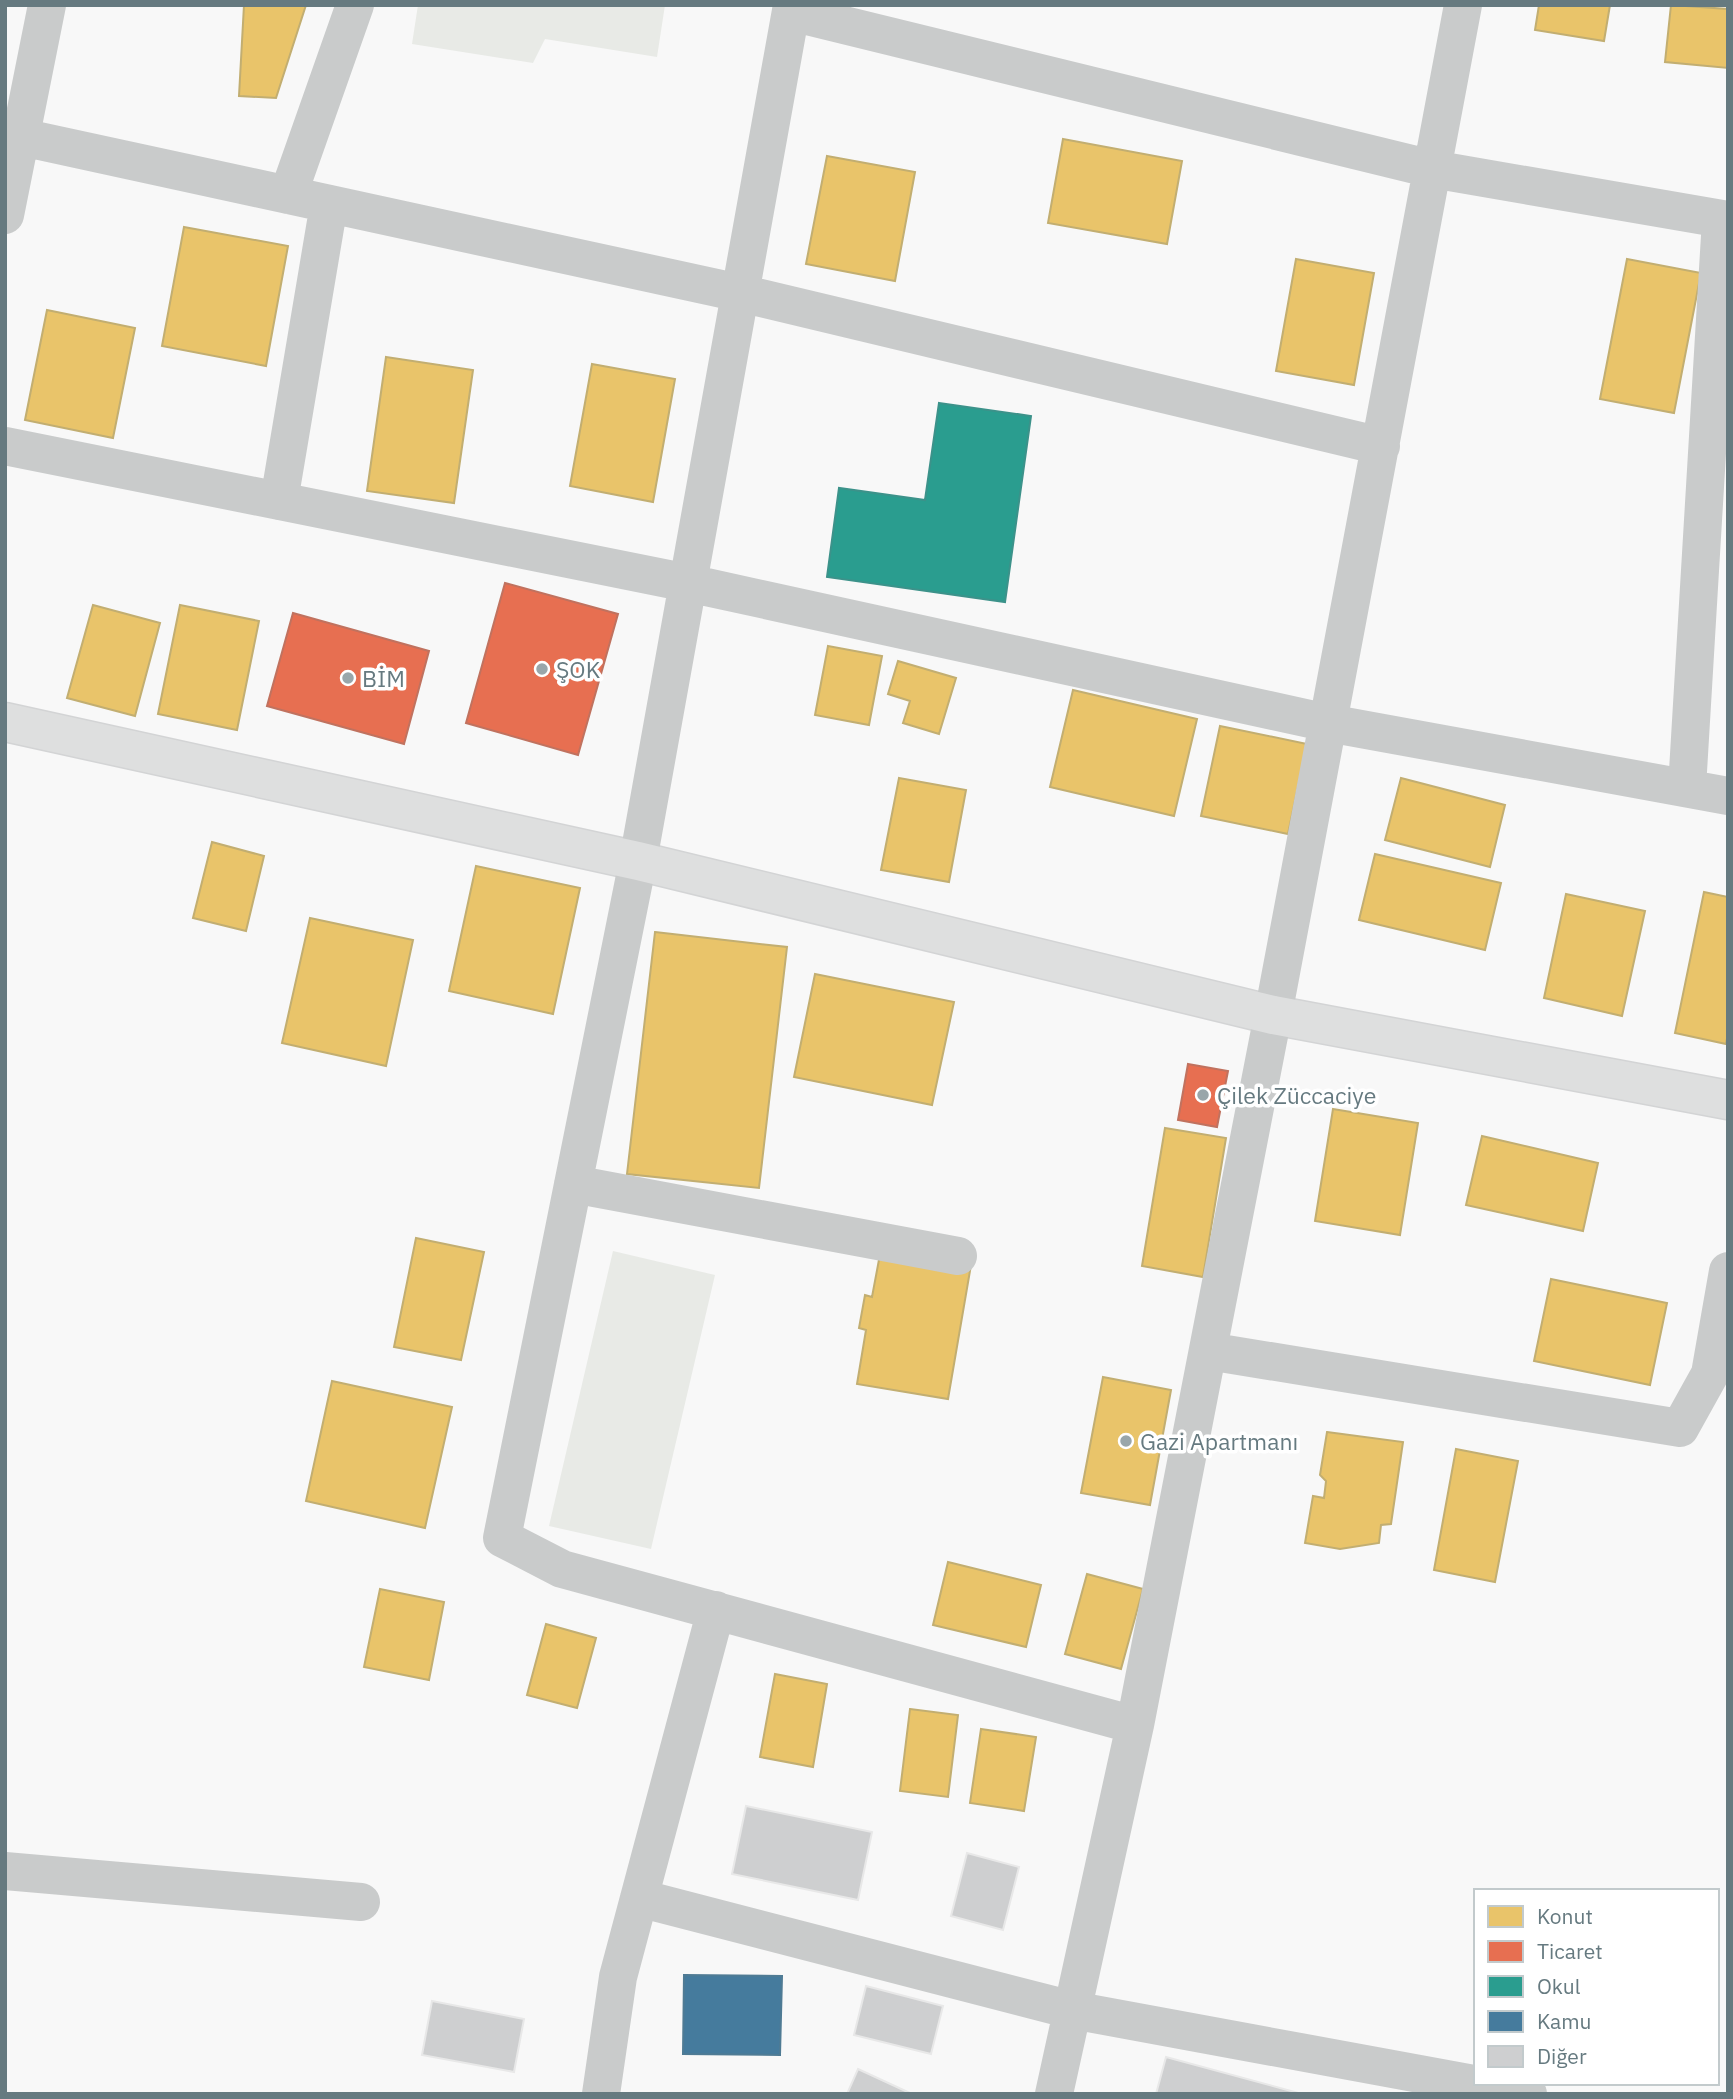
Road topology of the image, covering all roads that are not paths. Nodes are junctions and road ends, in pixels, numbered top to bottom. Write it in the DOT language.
graph roads {
  1 [pos="47,5"];
  2 [pos="355,5"];
  3 [pos="1463,5"];
  4 [pos="792,9"];
  5 [pos="21,137"];
  6 [pos="1432,169"];
  7 [pos="288,195"];
  8 [pos="328,204"];
  9 [pos="5,215"];
  10 [pos="1724,220"];
  11 [pos="740,293"];
  12 [pos="5,446"];
  13 [pos="1381,446"];
  14 [pos="279,501"];
  15 [pos="688,583"];
  16 [pos="5,722"];
  17 [pos="1328,723"];
  18 [pos="1687,788"];
  19 [pos="1728,796"];
  20 [pos="638,861"];
  21 [pos="1273,1014"];
  22 [pos="1728,1100"];
  23 [pos="573,1184"];
  24 [pos="958,1256"];
  25 [pos="1728,1271"];
  26 [pos="1208,1352"];
  27 [pos="716,1611"];
  28 [pos="1135,1725"];
  29 [pos="5,1871"];
  30 [pos="639,1898"];
  31 [pos="361,1902"];
  32 [pos="1072,2010"];
  33 [pos="1474,2084"];
  34 [pos="1479,2085"];
  35 [pos="601,2094"];
  36 [pos="1054,2094"];
  37 [pos="1528,2094"];
  1 -- 5 [label="street"];
  2 -- 7 [label="street"];
  3 -- 6 [label="street"];
  4 -- 6 [label="street"];
  4 -- 11 [label="street"];
  5 -- 7 [label="street"];
  5 -- 9 [label="street"];
  6 -- 10 [label="street"];
  6 -- 13 [label="street"];
  7 -- 8 [label="street"];
  8 -- 11 [label="street"];
  8 -- 14 [label="street"];
  10 -- 18 [label="street"];
  11 -- 13 [label="street"];
  11 -- 15 [label="street"];
  12 -- 14 [label="street"];
  13 -- 17 [label="street"];
  14 -- 15 [label="street"];
  15 -- 17 [label="street"];
  15 -- 20 [label="street"];
  16 -- 20 [label="main road"];
  17 -- 18 [label="street"];
  17 -- 21 [label="street"];
  18 -- 19 [label="street"];
  20 -- 21 [label="main road"];
  20 -- 23 [label="street"];
  21 -- 22 [label="main road"];
  21 -- 26 [label="street"];
  23 -- 24 [label="street"];
  23 -- 27 [label="street"];
  25 -- 26 [label="street"];
  26 -- 28 [label="street"];
  27 -- 28 [label="street"];
  27 -- 30 [label="street"];
  28 -- 32 [label="street"];
  29 -- 31 [label="street"];
  30 -- 32 [label="street"];
  30 -- 35 [label="street"];
  32 -- 33 [label="street"];
  32 -- 36 [label="street"];
  34 -- 37 [label="street"];
}
